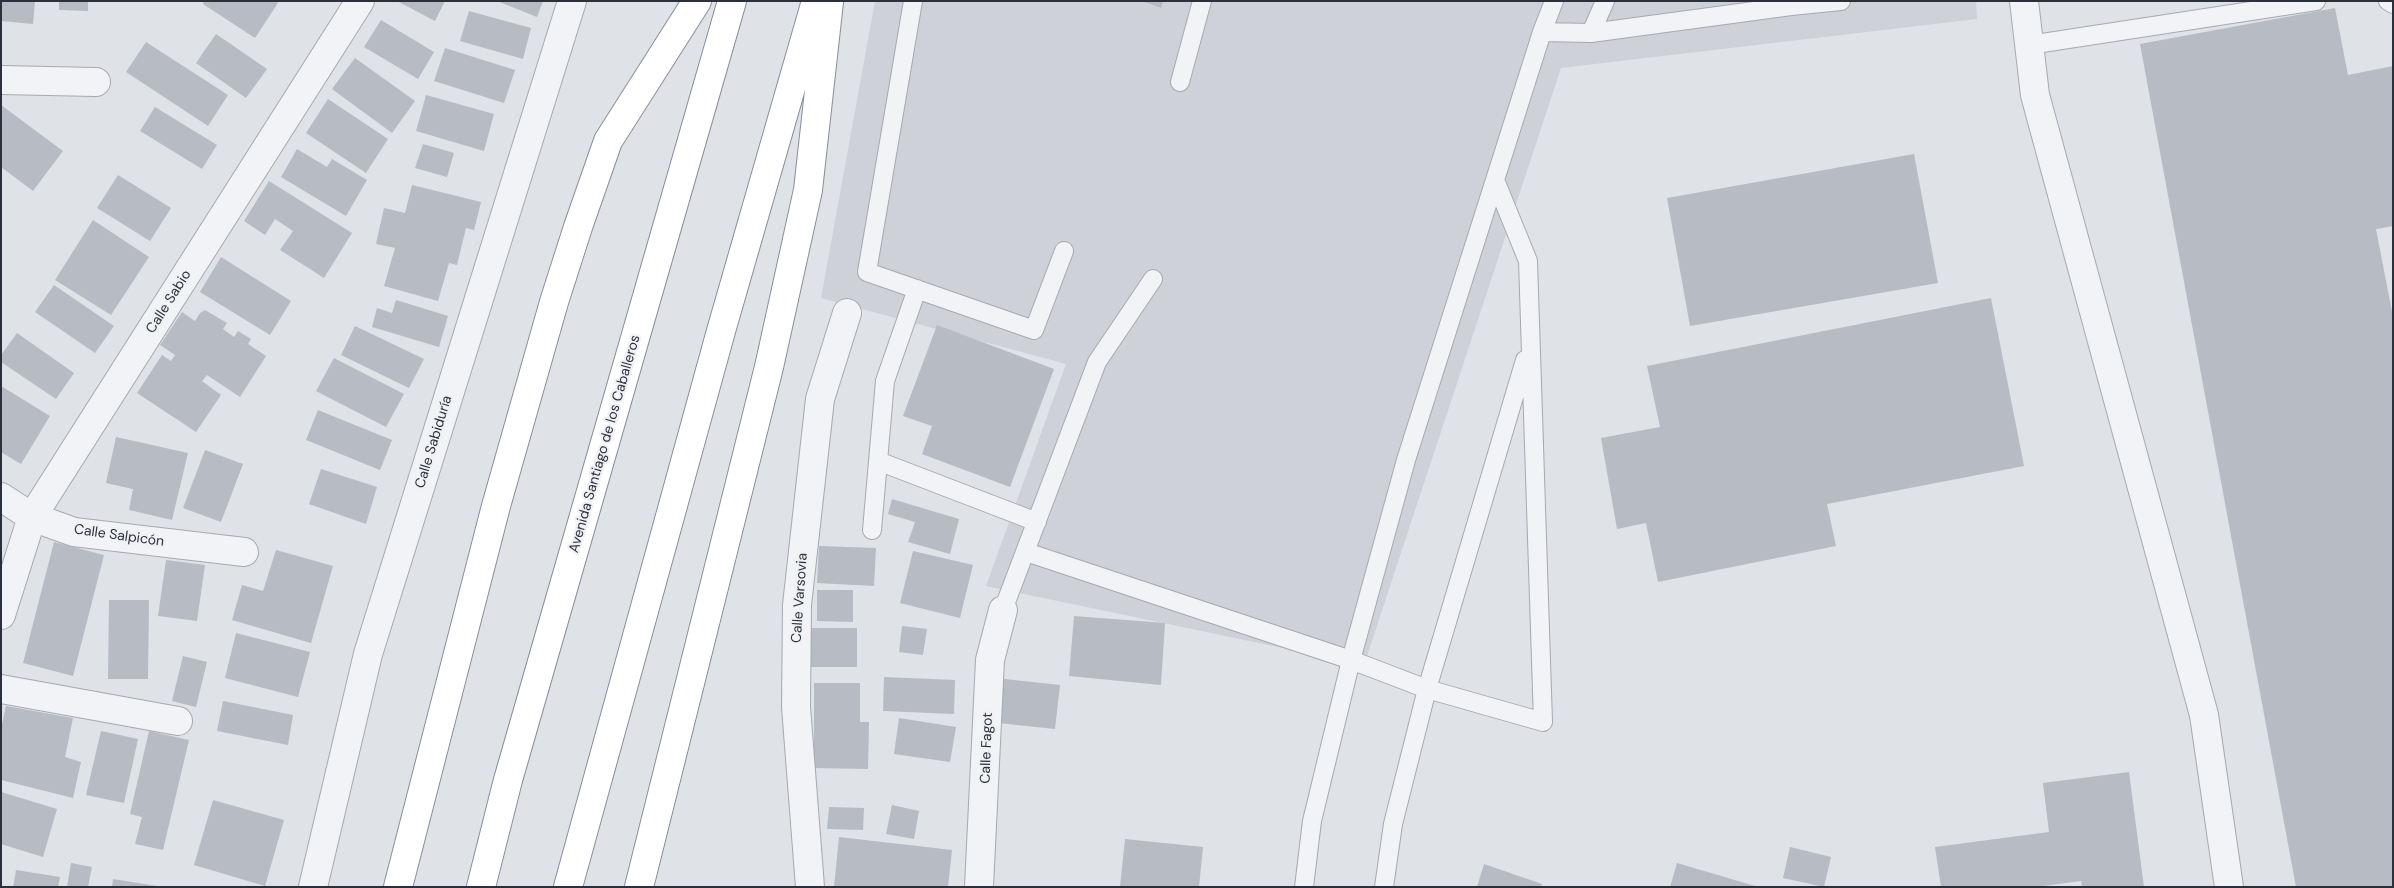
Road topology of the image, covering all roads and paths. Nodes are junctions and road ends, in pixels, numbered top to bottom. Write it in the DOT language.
graph roads {
  1 [pos="360,1"];
  2 [pos="572,1"];
  3 [pos="697,1"];
  4 [pos="732,1"];
  5 [pos="816,1"];
  6 [pos="830,1"];
  7 [pos="913,1"];
  8 [pos="1202,1"];
  9 [pos="1554,1"];
  10 [pos="1605,1"];
  11 [pos="1841,1"];
  12 [pos="2024,1"];
  13 [pos="2316,1"];
  14 [pos="2388,1"];
  15 [pos="1791,4"];
  16 [pos="2393,4"];
  17 [pos="1542,32"];
  18 [pos="1590,33"];
  19 [pos="2029,45"];
  20 [pos="1,80"];
  21 [pos="96,82"];
  22 [pos="1180,82"];
  23 [pos="1495,180"];
  24 [pos="1064,251"];
  25 [pos="1152,279"];
  26 [pos="917,289"];
  27 [pos="846,313"];
  28 [pos="1529,345"];
  29 [pos="878,461"];
  30 [pos="1,497"];
  31 [pos="32,517"];
  32 [pos="1037,522"];
  33 [pos="872,530"];
  34 [pos="244,552"];
  35 [pos="1026,552"];
  36 [pos="1003,610"];
  37 [pos="1,615"];
  38 [pos="1351,660"];
  39 [pos="1,689"];
  40 [pos="1427,689"];
  41 [pos="178,721"];
  42 [pos="314,887"];
  43 [pos="398,887"];
  44 [pos="481,887"];
  45 [pos="568,887"];
  46 [pos="639,887"];
  47 [pos="810,887"];
  48 [pos="979,887"];
  49 [pos="1304,887"];
  50 [pos="1384,887"];
  51 [pos="2229,887"];
  1 -- 31 [label="street, Calle Sabio"];
  2 -- 42 [label="street, Calle Sabiduría"];
  3 -- 43 [label="highway"];
  4 -- 44 [label="highway, Avenida Santiago de los Caballeros"];
  5 -- 45 [label="highway"];
  6 -- 46 [label="highway"];
  7 -- 26 [label="lane"];
  8 -- 22 [label="lane"];
  9 -- 17 [label="lane"];
  10 -- 18 [label="lane"];
  11 -- 15 [label="lane"];
  12 -- 19 [label="street"];
  13 -- 19 [label="lane"];
  14 -- 16 [label="lane"];
  15 -- 18 [label="lane"];
  17 -- 18 [label="lane"];
  17 -- 23 [label="lane"];
  19 -- 51 [label="street"];
  20 -- 21 [label="street"];
  23 -- 28 [label="lane"];
  23 -- 38 [label="lane"];
  24 -- 26 [label="lane"];
  25 -- 32 [label="lane"];
  26 -- 29 [label="lane"];
  27 -- 47 [label="street, Calle Varsovia"];
  28 -- 40 [label="lane"];
  28 -- 40 [label="lane"];
  29 -- 32 [label="lane"];
  29 -- 33 [label="lane"];
  30 -- 31 [label="street, Calle Salpicón"];
  31 -- 34 [label="street, Calle Salpicón"];
  31 -- 37 [label="street, Calle Sabio"];
  32 -- 35 [label="lane"];
  35 -- 36 [label="lane"];
  35 -- 38 [label="lane"];
  36 -- 48 [label="street, Calle Fagot"];
  38 -- 40 [label="lane"];
  38 -- 49 [label="lane"];
  39 -- 41 [label="street"];
  40 -- 50 [label="lane"];
}
